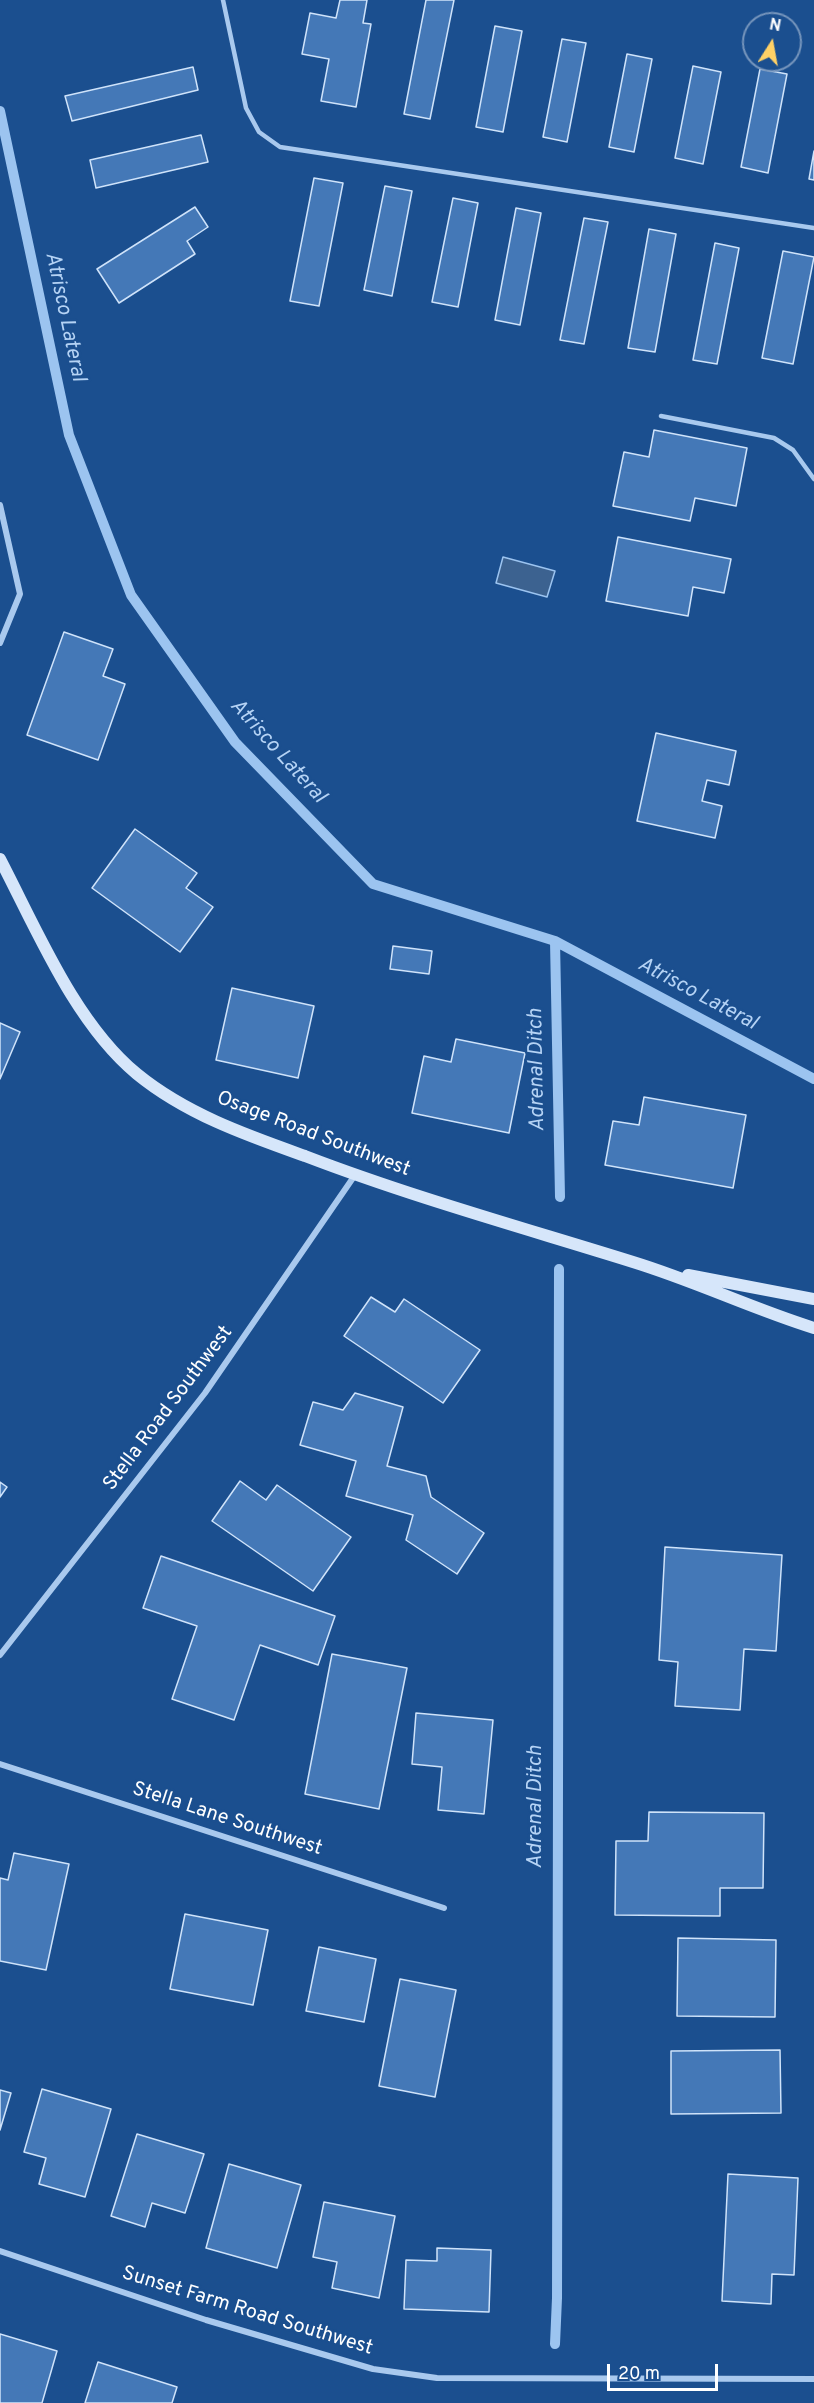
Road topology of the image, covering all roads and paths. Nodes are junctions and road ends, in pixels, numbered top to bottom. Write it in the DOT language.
graph roads {
  1 [pos="223,0"];
  2 [pos="814,228"];
  3 [pos="661,416"];
  4 [pos="814,479"];
  5 [pos="0,505"];
  6 [pos="0,643"];
  7 [pos="0,859"];
  8 [pos="355,1175"];
  9 [pos="660,1270"];
  10 [pos="814,1299"];
  11 [pos="814,1328"];
  12 [pos="0,1655"];
  13 [pos="0,1764"];
  14 [pos="444,1908"];
  15 [pos="0,2251"];
  16 [pos="814,2379"];
  1 -- 2 [label="lane"];
  3 -- 4 [label="lane"];
  5 -- 6 [label="street"];
  7 -- 8 [label="street, Osage Road Southwest"];
  8 -- 9 [label="street, Osage Road Southwest"];
  8 -- 12 [label="street, Stella Road Southwest"];
  9 -- 10 [label="street, Osage Road Southwest"];
  9 -- 11 [label="street, Osage Road Southwest"];
  13 -- 14 [label="street, Stella Lane Southwest"];
  15 -- 16 [label="street, Sunset Farm Road Southwest"];
}
